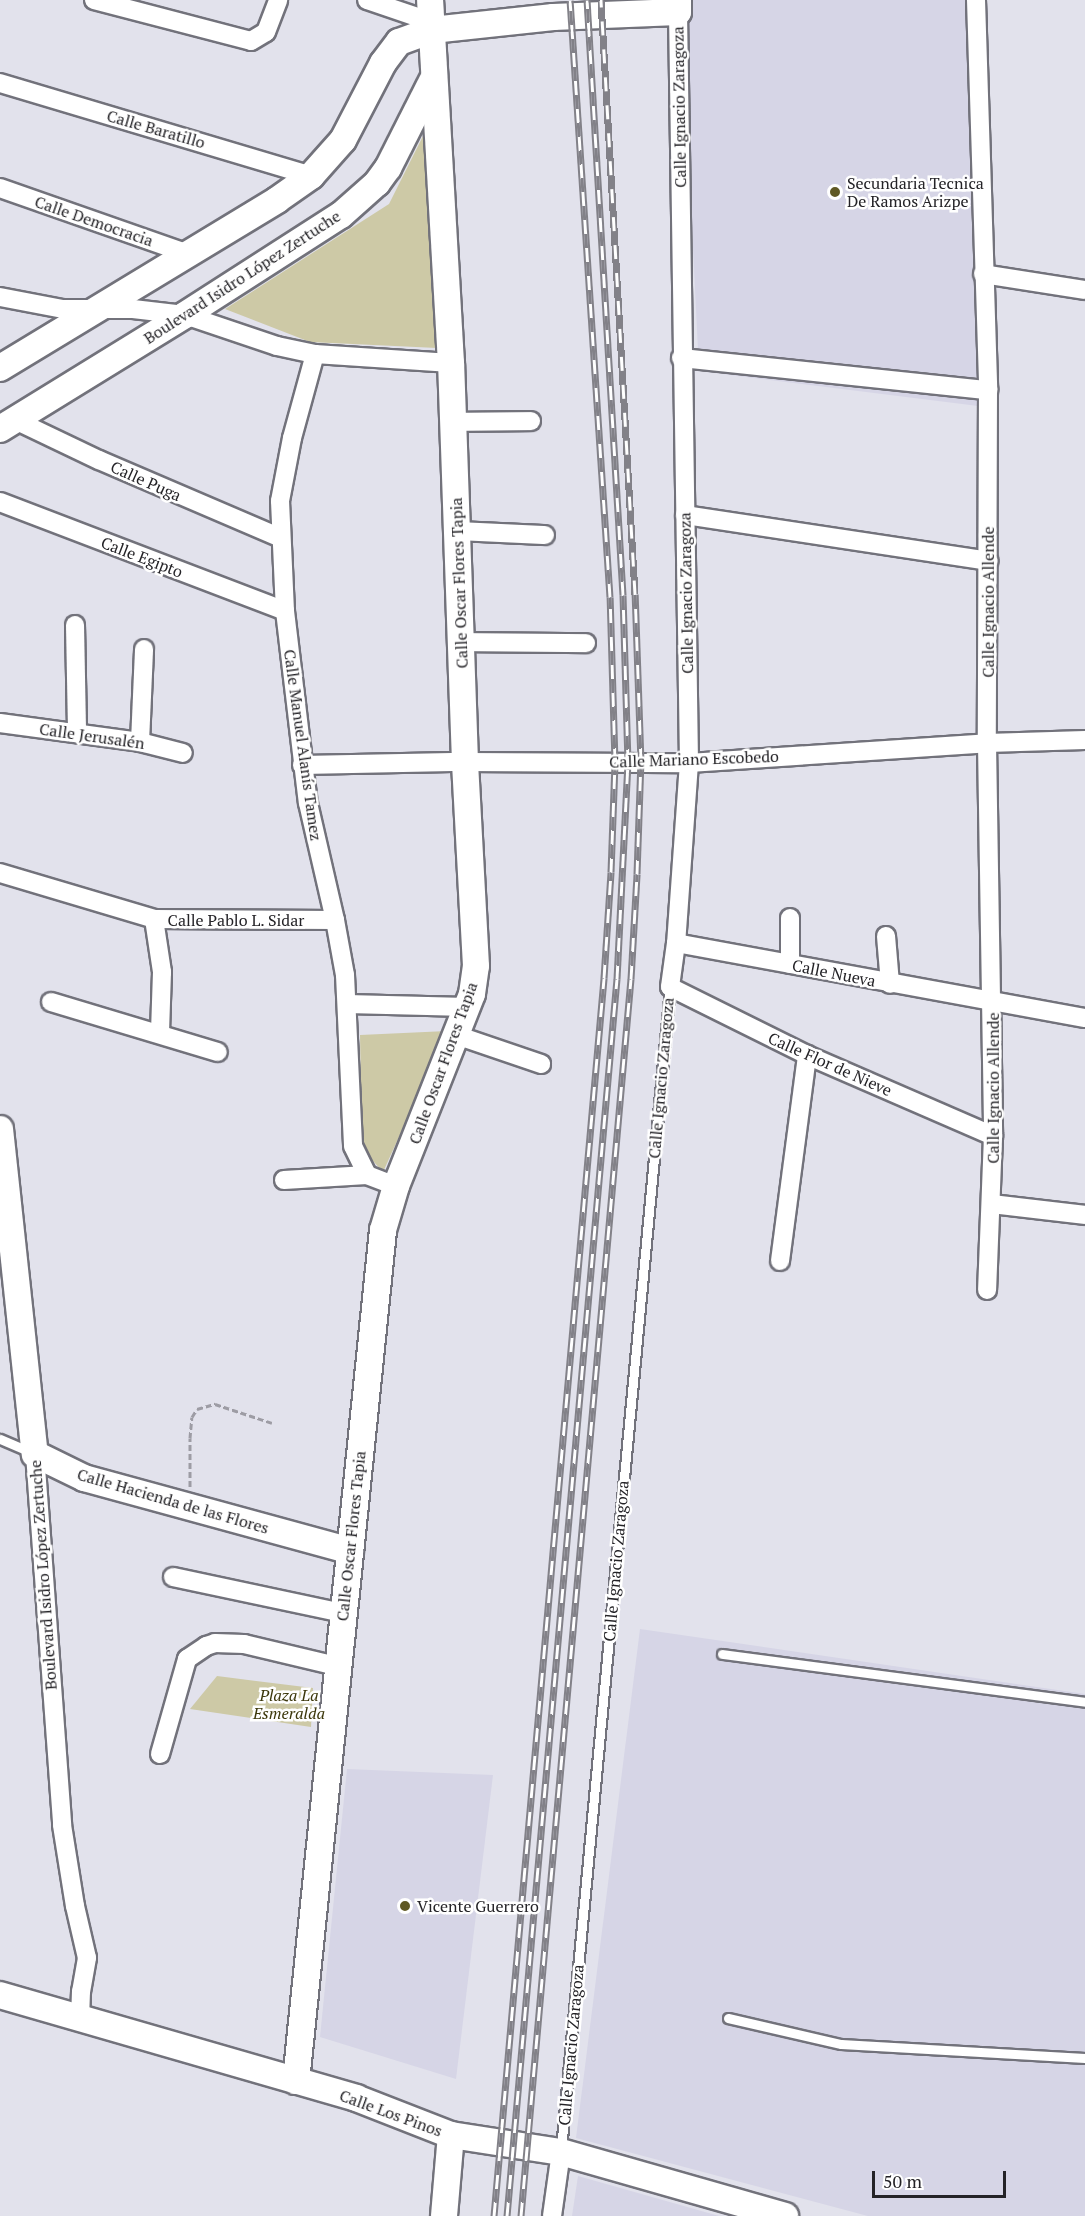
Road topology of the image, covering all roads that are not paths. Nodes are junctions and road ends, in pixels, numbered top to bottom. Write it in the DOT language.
graph roads {
  1 [pos="94,0"];
  2 [pos="278,0"];
  3 [pos="368,0"];
  4 [pos="976,0"];
  5 [pos="678,6"];
  6 [pos="431,17"];
  7 [pos="434,76"];
  8 [pos="0,83"];
  9 [pos="311,176"];
  10 [pos="0,188"];
  11 [pos="188,254"];
  12 [pos="983,274"];
  13 [pos="1085,290"];
  14 [pos="0,297"];
  15 [pos="94,310"];
  16 [pos="185,315"];
  17 [pos="315,354"];
  18 [pos="681,358"];
  19 [pos="451,363"];
  20 [pos="0,368"];
  21 [pos="988,390"];
  22 [pos="531,421"];
  23 [pos="453,422"];
  24 [pos="6,424"];
  25 [pos="0,502"];
  26 [pos="685,515"];
  27 [pos="456,531"];
  28 [pos="545,535"];
  29 [pos="281,538"];
  30 [pos="989,561"];
  31 [pos="285,610"];
  32 [pos="75,625"];
  33 [pos="461,642"];
  34 [pos="586,643"];
  35 [pos="144,649"];
  36 [pos="0,723"];
  37 [pos="77,733"];
  38 [pos="1085,740"];
  39 [pos="140,742"];
  40 [pos="987,744"];
  41 [pos="183,753"];
  42 [pos="465,762"];
  43 [pos="689,763"];
  44 [pos="302,765"];
  45 [pos="0,873"];
  46 [pos="790,918"];
  47 [pos="154,919"];
  48 [pos="335,920"];
  49 [pos="886,936"];
  50 [pos="676,943"];
  51 [pos="790,964"];
  52 [pos="890,984"];
  53 [pos="670,987"];
  54 [pos="51,1002"];
  55 [pos="993,1002"];
  56 [pos="347,1004"];
  57 [pos="467,1007"];
  58 [pos="1085,1018"];
  59 [pos="160,1034"];
  60 [pos="456,1035"];
  61 [pos="218,1052"];
  62 [pos="807,1055"];
  63 [pos="541,1064"];
  64 [pos="0,1129"];
  65 [pos="993,1136"];
  66 [pos="367,1175"];
  67 [pos="284,1180"];
  68 [pos="396,1186"];
  69 [pos="992,1204"];
  70 [pos="1085,1215"];
  71 [pos="780,1261"];
  72 [pos="987,1290"];
  73 [pos="0,1439"];
  74 [pos="35,1454"];
  75 [pos="350,1551"];
  76 [pos="172,1577"];
  77 [pos="343,1613"];
  78 [pos="722,1654"];
  79 [pos="336,1666"];
  80 [pos="1085,1702"];
  81 [pos="160,1754"];
  82 [pos="0,1995"];
  83 [pos="80,2019"];
  84 [pos="728,2019"];
  85 [pos="1085,2058"];
  86 [pos="296,2081"];
  87 [pos="451,2135"];
  88 [pos="561,2152"];
  89 [pos="444,2216"];
  90 [pos="552,2216"];
  91 [pos="785,2216"];
  1 -- 2 [label="street"];
  3 -- 6 [label="street"];
  4 -- 12 [label="street, Calle Ignacio Allende"];
  5 -- 6 [label="street"];
  5 -- 18 [label="street, Calle Ignacio Zaragoza"];
  6 -- 7 [label="street, Calle Oscar Flores Tapia"];
  6 -- 9 [label="street"];
  7 -- 16 [label="street, Boulevard Isidro López Zertuche"];
  7 -- 19 [label="street, Calle Oscar Flores Tapia"];
  8 -- 9 [label="street, Calle Baratillo"];
  9 -- 11 [label="street"];
  10 -- 11 [label="street, Calle Democracia"];
  11 -- 15 [label="street"];
  12 -- 13 [label="street"];
  12 -- 21 [label="street, Calle Ignacio Allende"];
  14 -- 15 [label="street"];
  15 -- 16 [label="street"];
  15 -- 20 [label="street"];
  16 -- 17 [label="street"];
  16 -- 24 [label="street, Boulevard Isidro López Zertuche"];
  17 -- 19 [label="street"];
  17 -- 29 [label="street, Calle Manuel Alanís Tamez"];
  18 -- 21 [label="street"];
  18 -- 26 [label="street, Calle Ignacio Zaragoza"];
  19 -- 23 [label="street, Calle Oscar Flores Tapia"];
  21 -- 30 [label="street, Calle Ignacio Allende"];
  22 -- 23 [label="street"];
  23 -- 27 [label="street, Calle Oscar Flores Tapia"];
  24 -- 29 [label="street, Calle Puga"];
  25 -- 31 [label="street, Calle Egipto"];
  26 -- 30 [label="street"];
  26 -- 43 [label="street, Calle Ignacio Zaragoza"];
  27 -- 28 [label="street"];
  27 -- 33 [label="street, Calle Oscar Flores Tapia"];
  29 -- 31 [label="street, Calle Manuel Alanís Tamez"];
  30 -- 40 [label="street, Calle Ignacio Allende"];
  31 -- 44 [label="street, Calle Manuel Alanís Tamez"];
  32 -- 37 [label="street"];
  33 -- 34 [label="street"];
  33 -- 42 [label="street, Calle Oscar Flores Tapia"];
  35 -- 39 [label="street"];
  36 -- 37 [label="street, Calle Jerusalén"];
  37 -- 39 [label="street, Calle Jerusalén"];
  38 -- 40 [label="street, Calle Mariano Escobedo"];
  39 -- 41 [label="street, Calle Jerusalén"];
  40 -- 43 [label="street, Calle Mariano Escobedo"];
  40 -- 55 [label="street, Calle Ignacio Allende"];
  42 -- 43 [label="street, Calle Mariano Escobedo"];
  42 -- 44 [label="street, Calle Mariano Escobedo"];
  42 -- 57 [label="street, Calle Oscar Flores Tapia"];
  43 -- 50 [label="street, Calle Ignacio Zaragoza"];
  44 -- 48 [label="street, Calle Manuel Alanís Tamez"];
  45 -- 47 [label="street, Calle Pablo L. Sidar"];
  46 -- 51 [label="street"];
  47 -- 48 [label="street, Calle Pablo L. Sidar"];
  47 -- 59 [label="street"];
  48 -- 56 [label="street, Calle Manuel Alanís Tamez"];
  49 -- 52 [label="street"];
  50 -- 51 [label="street, Calle Nueva"];
  50 -- 53 [label="street, Calle Ignacio Zaragoza"];
  51 -- 52 [label="street, Calle Nueva"];
  52 -- 55 [label="street, Calle Nueva"];
  53 -- 62 [label="street, Calle Flor de Nieve"];
  53 -- 88 [label="lane, Calle Ignacio Zaragoza"];
  54 -- 59 [label="street"];
  55 -- 58 [label="street, Calle Nueva"];
  55 -- 65 [label="street, Calle Ignacio Allende"];
  56 -- 57 [label="street"];
  56 -- 66 [label="street, Calle Manuel Alanís Tamez"];
  57 -- 60 [label="street, Calle Oscar Flores Tapia"];
  59 -- 61 [label="street"];
  60 -- 63 [label="street"];
  60 -- 68 [label="street, Calle Oscar Flores Tapia"];
  62 -- 65 [label="street, Calle Flor de Nieve"];
  62 -- 71 [label="street"];
  64 -- 74 [label="street, Boulevard Isidro López Zertuche"];
  65 -- 69 [label="street, Calle Ignacio Allende"];
  66 -- 67 [label="street"];
  66 -- 68 [label="street"];
  68 -- 75 [label="street, Calle Oscar Flores Tapia"];
  69 -- 70 [label="street"];
  69 -- 72 [label="street, Calle Ignacio Allende"];
  73 -- 74 [label="lane, Calle Hacienda de las Flores"];
  74 -- 75 [label="street, Calle Hacienda de las Flores"];
  74 -- 83 [label="street, Boulevard Isidro López Zertuche"];
  75 -- 77 [label="street, Calle Oscar Flores Tapia"];
  76 -- 77 [label="street"];
  77 -- 79 [label="street, Calle Oscar Flores Tapia"];
  78 -- 80 [label="lane"];
  79 -- 81 [label="street"];
  79 -- 86 [label="street, Calle Oscar Flores Tapia"];
  82 -- 83 [label="street, Calle Los Pinos"];
  83 -- 86 [label="street, Calle Los Pinos"];
  84 -- 85 [label="lane"];
  86 -- 87 [label="street, Calle Los Pinos"];
  87 -- 88 [label="street, Calle Los Pinos"];
  87 -- 89 [label="street"];
  88 -- 90 [label="street"];
  88 -- 91 [label="street, Calle Los Pinos"];
}
